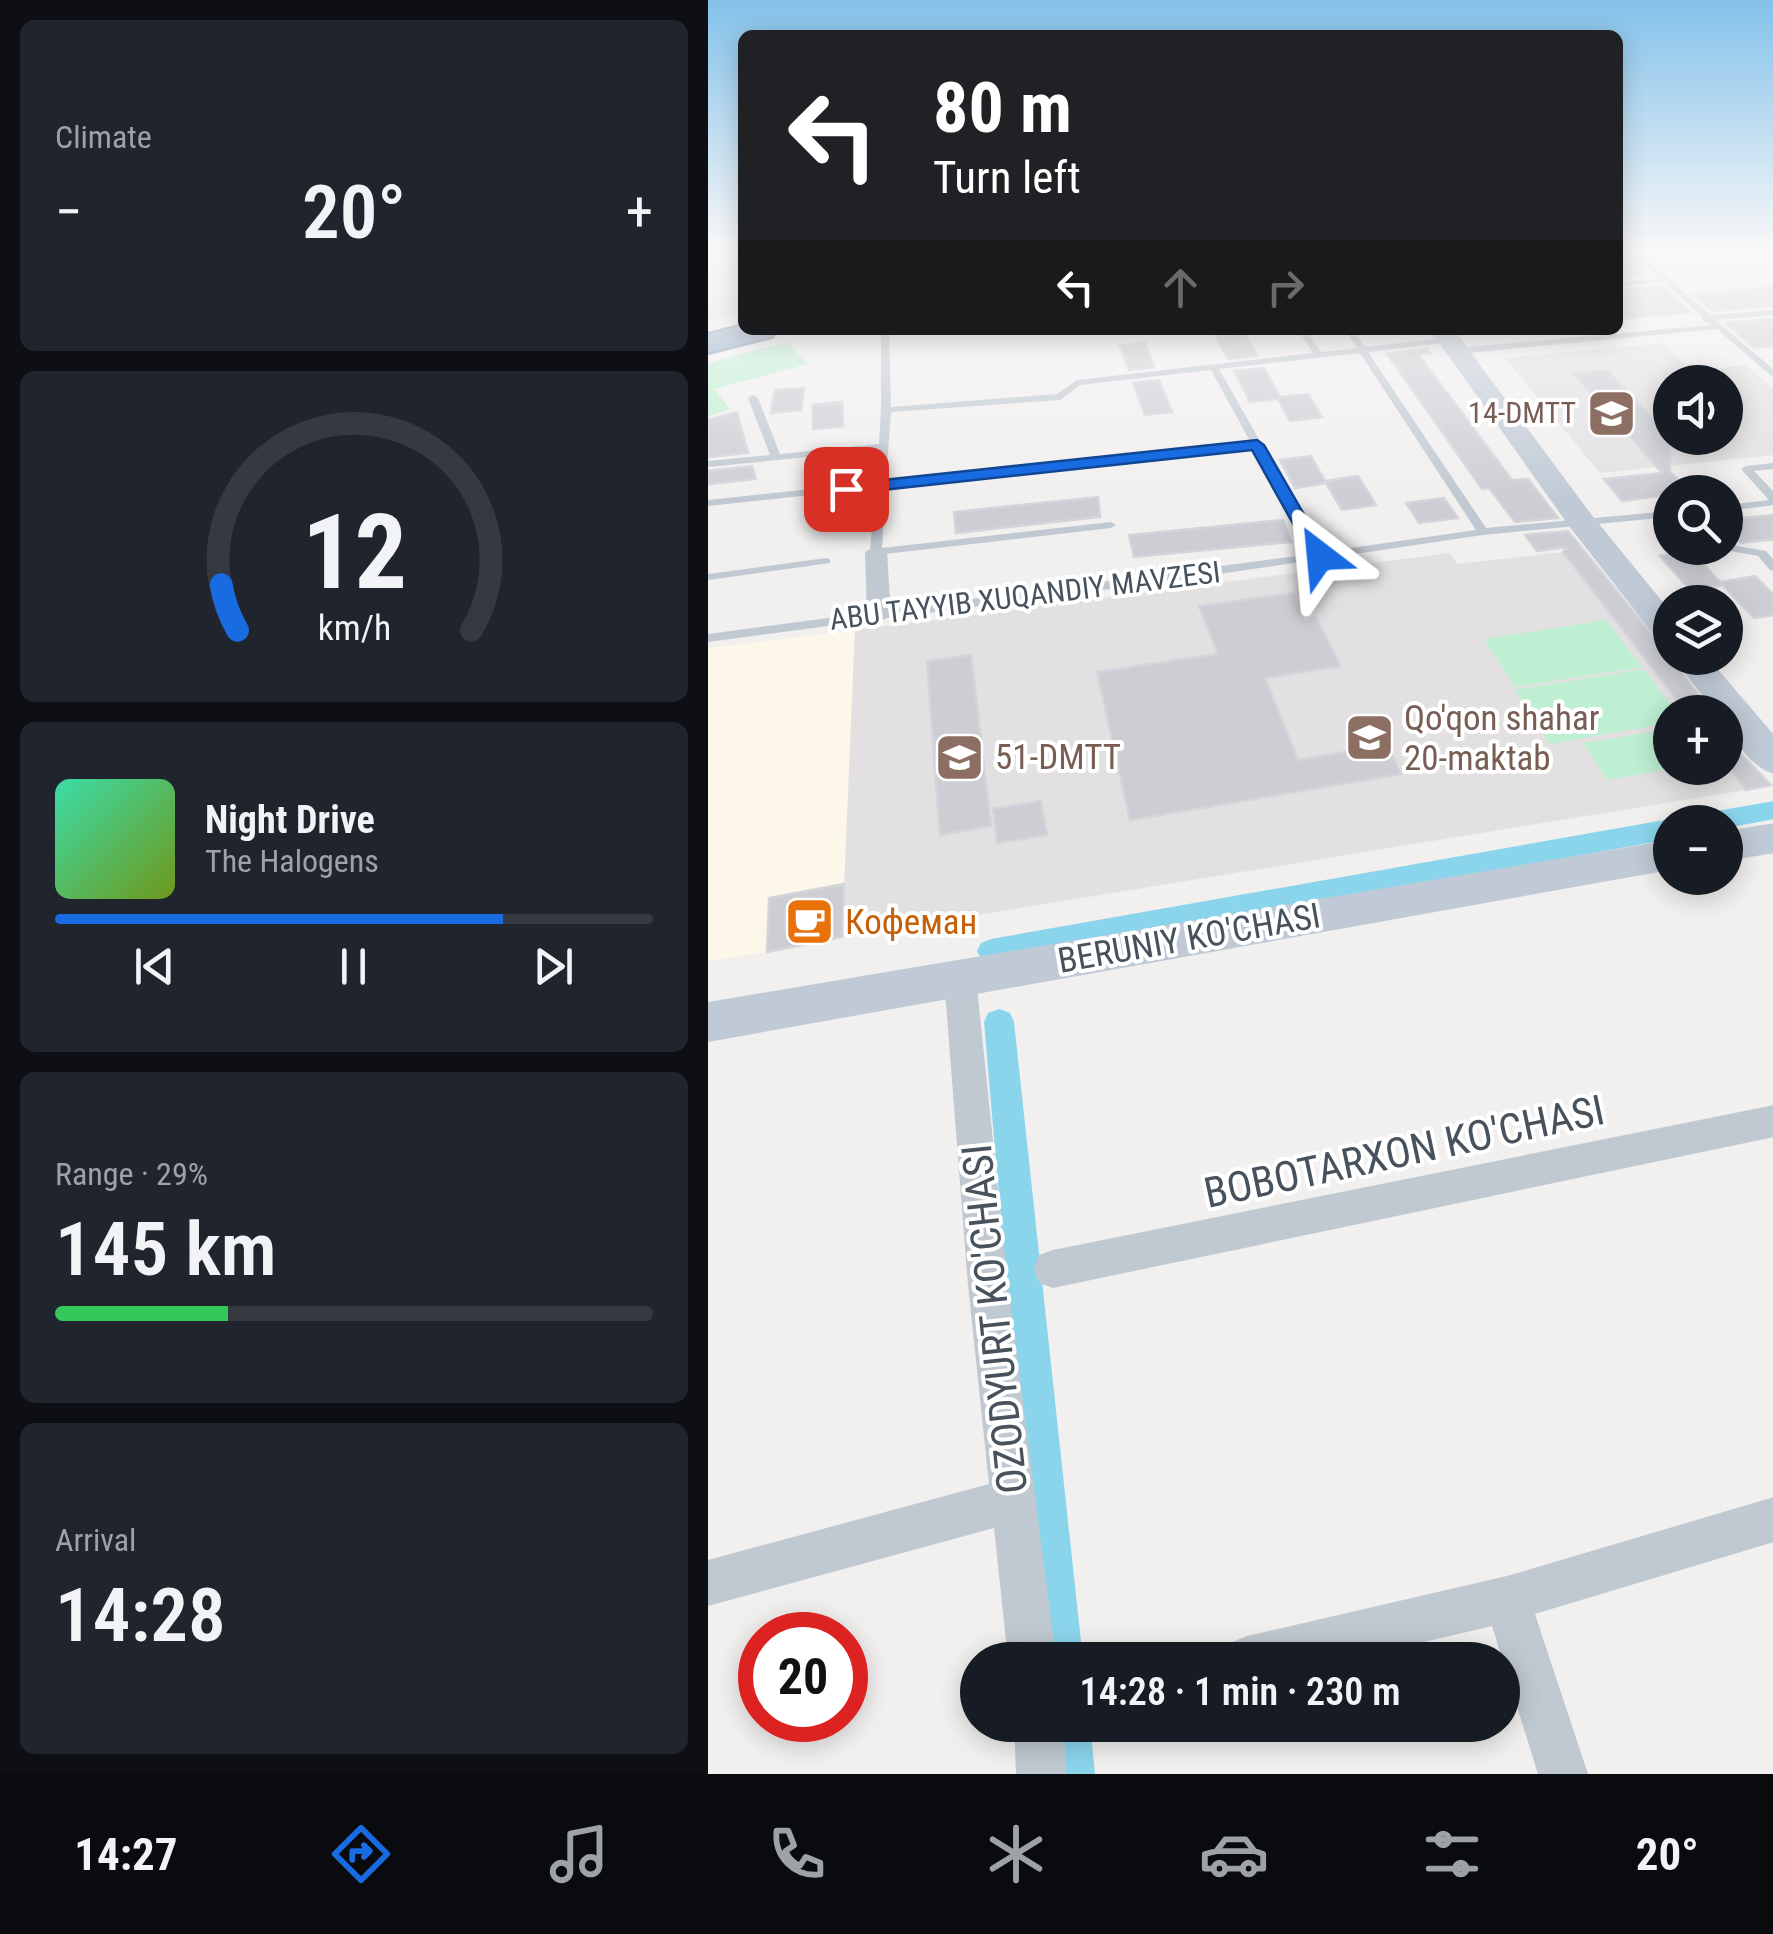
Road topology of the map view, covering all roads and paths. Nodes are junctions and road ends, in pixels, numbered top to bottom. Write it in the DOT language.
graph roads {
  1 [pos="742,335"];
  2 [pos="885,335"];
  3 [pos="1306,335"];
  4 [pos="1353,335"];
  5 [pos="1551,335"];
  6 [pos="1725,335"];
  7 [pos="1449,340"];
  8 [pos="708,344"];
  9 [pos="1364,351"];
  10 [pos="1319,354"];
  11 [pos="1774,362"];
  12 [pos="1760,363"];
  13 [pos="1214,368"];
  14 [pos="1774,376"];
  15 [pos="753,398"];
  16 [pos="886,410"];
  17 [pos="1257,445"];
  18 [pos="884,446"];
  19 [pos="776,457"];
  20 [pos="708,464"];
  21 [pos="1774,466"];
  22 [pos="881,485"];
  23 [pos="1774,500"];
  24 [pos="708,503"];
  25 [pos="1743,505"];
  26 [pos="1653,515"];
  27 [pos="1580,520"];
  28 [pos="1111,525"];
  29 [pos="1483,532"];
  30 [pos="1743,550"];
  31 [pos="876,552"];
  32 [pos="1320,556"];
  33 [pos="826,561"];
  34 [pos="1774,568"];
  35 [pos="708,576"];
  36 [pos="1653,611"];
  37 [pos="879,616"];
  38 [pos="708,638"];
  39 [pos="1704,675"];
  40 [pos="1774,761"];
  41 [pos="1774,838"];
  42 [pos="1743,843"];
  43 [pos="1653,859"];
  44 [pos="960,978"];
  45 [pos="708,1022"];
  46 [pos="1774,1120"];
  47 [pos="1053,1269"];
  48 [pos="1014,1500"];
  49 [pos="1774,1519"];
  50 [pos="708,1583"];
  51 [pos="1507,1598"];
  52 [pos="1030,1642"];
  53 [pos="1322,1642"];
  54 [pos="1039,1742"];
  55 [pos="1041,1774"];
  56 [pos="1563,1774"];
  1 -- 8 [label="highway"];
  2 -- 16 [label="lane"];
  3 -- 10 [label="lane"];
  4 -- 9 [label="lane"];
  5 -- 7 [label="lane"];
  6 -- 12 [label="lane"];
  7 -- 9 [label="lane"];
  7 -- 27 [label="street"];
  9 -- 10 [label="lane"];
  9 -- 29 [label="lane"];
  10 -- 13 [label="lane"];
  11 -- 12 [label="lane"];
  12 -- 14 [label="lane"];
  13 -- 16 [label="lane"];
  13 -- 17 [label="lane"];
  15 -- 19 [label="lane"];
  16 -- 18 [label="lane"];
  17 -- 22 [label="lane"];
  17 -- 32 [label="lane"];
  18 -- 19 [label="lane"];
  18 -- 22 [label="lane"];
  19 -- 20 [label="lane"];
  21 -- 23 [label="lane"];
  22 -- 24 [label="lane"];
  22 -- 31 [label="lane"];
  23 -- 25 [label="lane"];
  26 -- 27 [label="lane, ABU TAYYIB XUQANDIY MAVZESI"];
  27 -- 29 [label="lane, ABU TAYYIB XUQANDIY MAVZESI"];
  27 -- 36 [label="street"];
  28 -- 31 [label="lane"];
  29 -- 32 [label="lane, ABU TAYYIB XUQANDIY MAVZESI"];
  30 -- 34 [label="lane"];
  31 -- 37 [label="street"];
  32 -- 37 [label="lane, ABU TAYYIB XUQANDIY MAVZESI"];
  33 -- 35 [label="lane"];
  37 -- 38 [label="lane, ABU TAYYIB XUQANDIY MAVZESI"];
  39 -- 40 [label="street"];
  41 -- 42 [label="street"];
  43 -- 44 [label="street, BERUNIY KO'CHASI"];
  44 -- 45 [label="street, BERUNIY KO'CHASI"];
  44 -- 48 [label="street, OZODYURT KO'CHASI"];
  46 -- 47 [label="street, BOBOTARXON KO'CHASI"];
  48 -- 50 [label="street"];
  48 -- 52 [label="street, OZODYURT KO'CHASI"];
  49 -- 51 [label="street"];
  51 -- 53 [label="street"];
  51 -- 56 [label="street"];
  54 -- 55 [label="street"];
}
